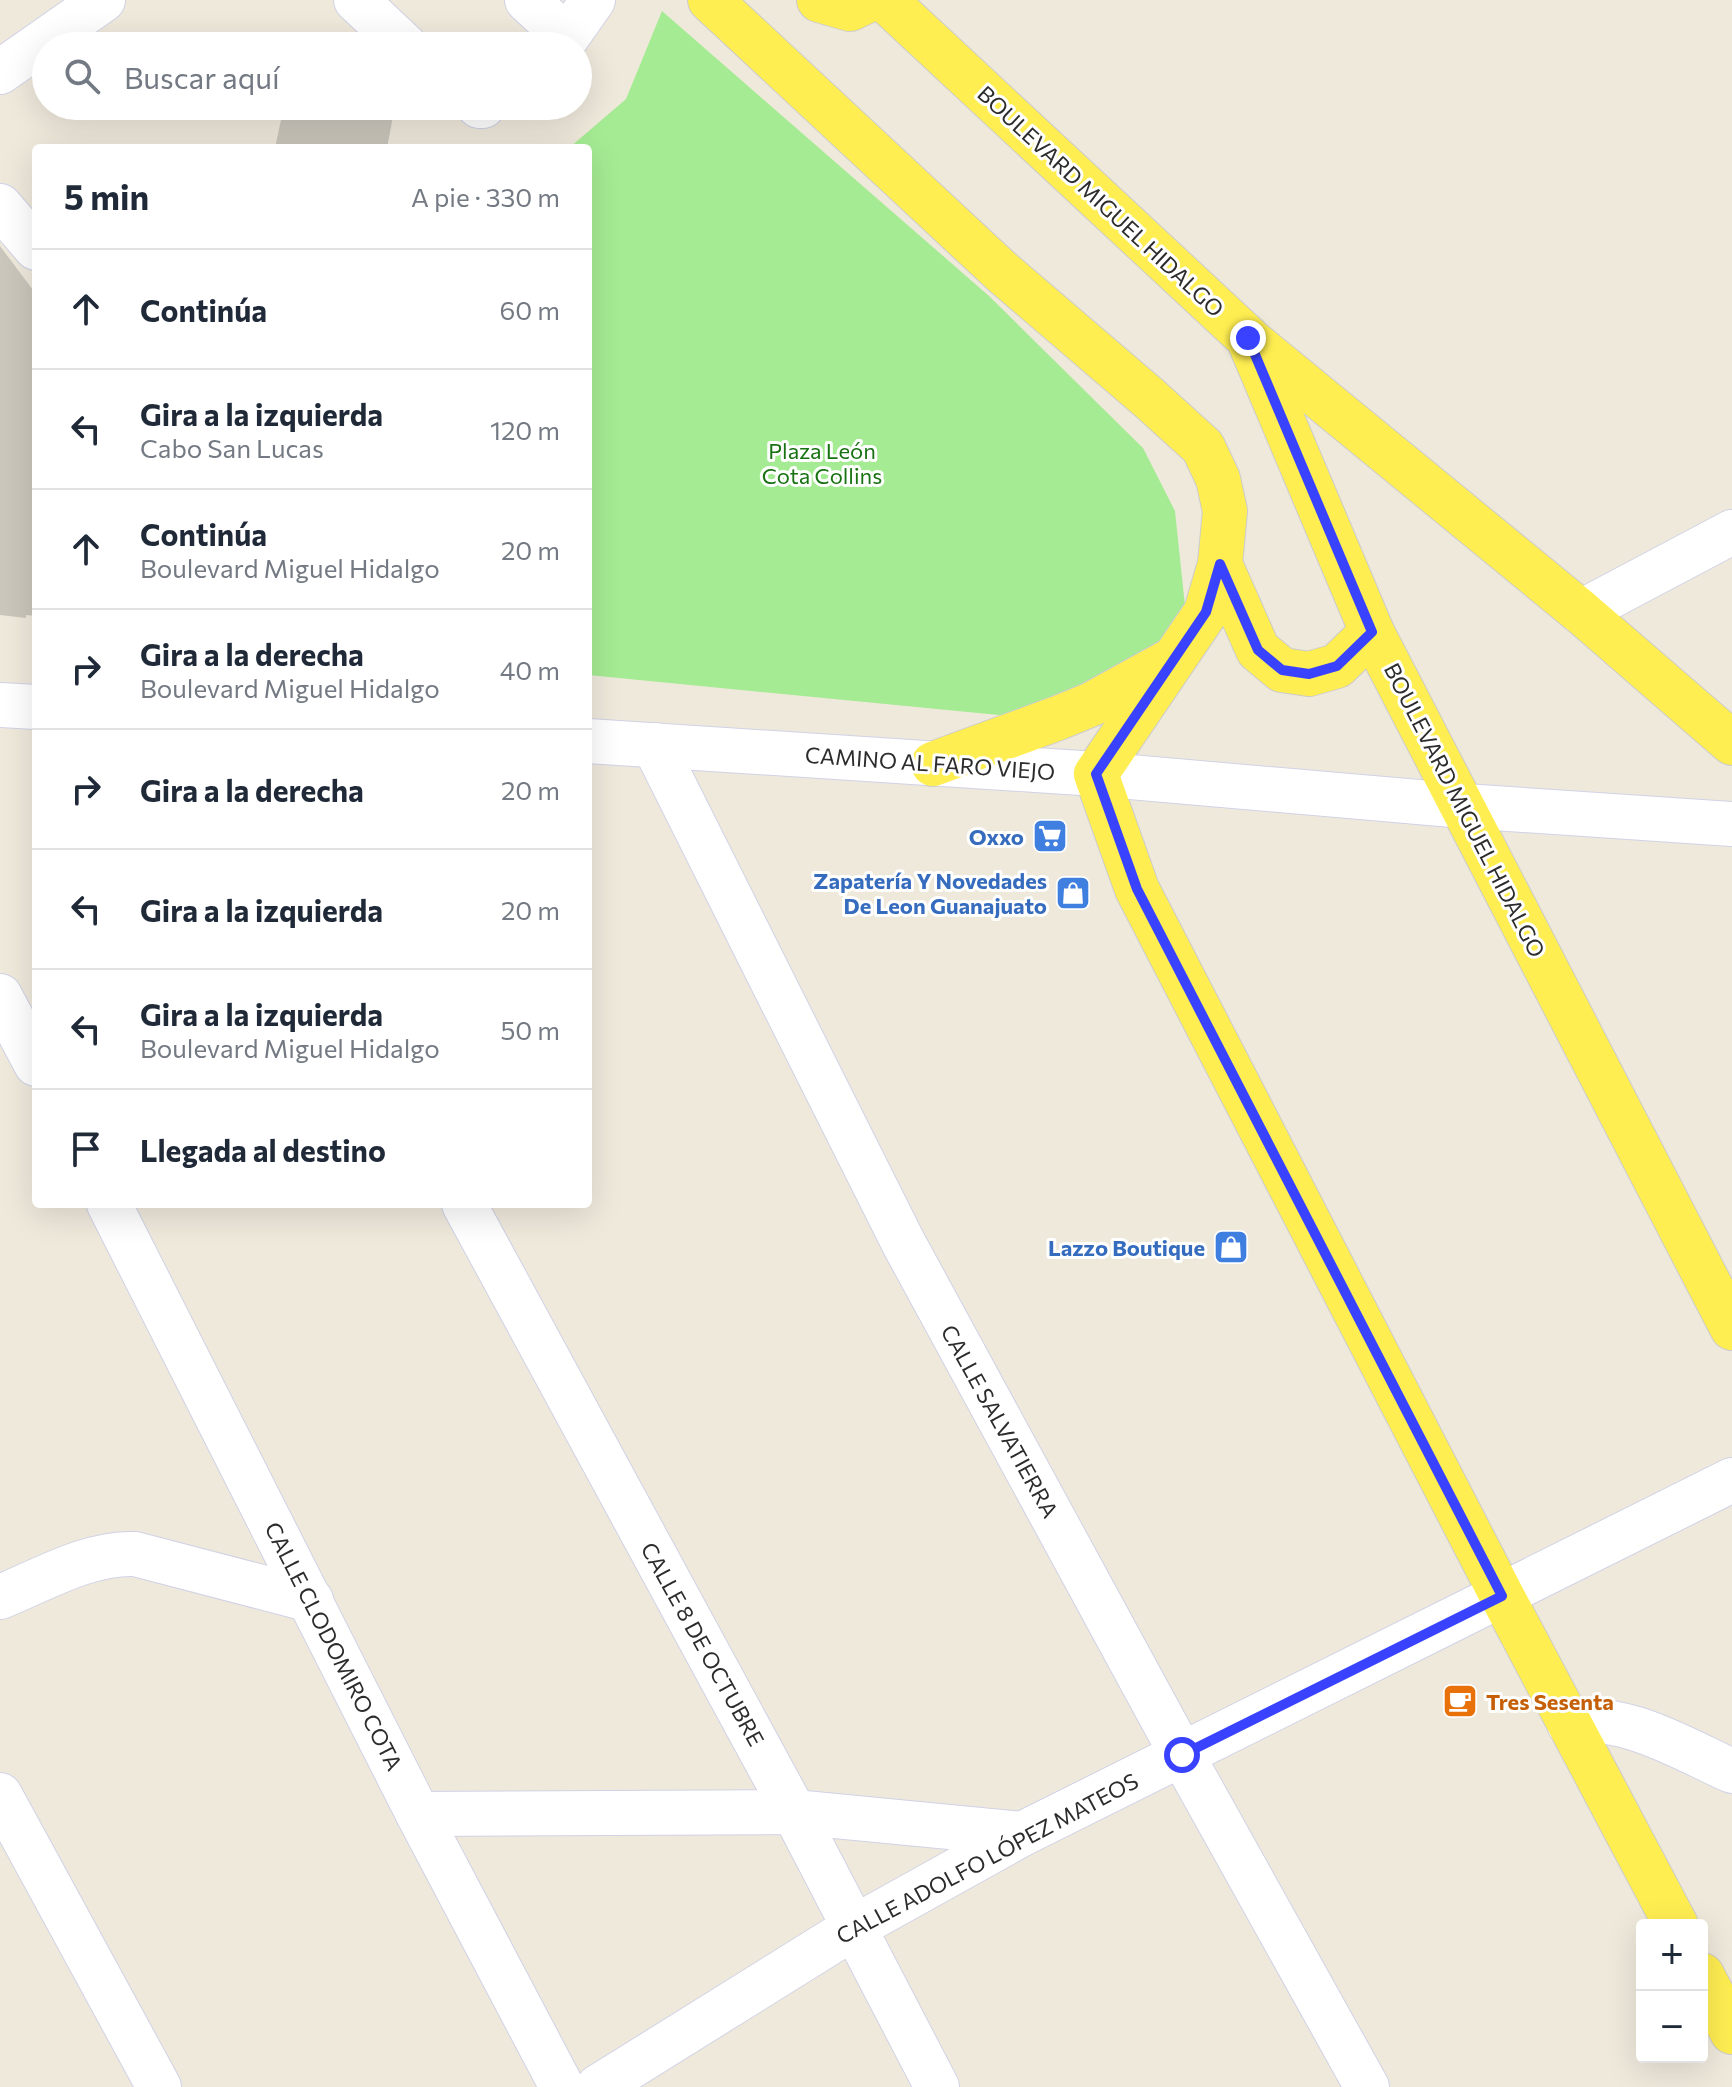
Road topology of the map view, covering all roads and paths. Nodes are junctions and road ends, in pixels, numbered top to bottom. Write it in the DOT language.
graph roads {
  1 [pos="103,0"];
  2 [pos="356,0"];
  3 [pos="527,0"];
  4 [pos="593,0"];
  5 [pos="710,0"];
  6 [pos="819,0"];
  7 [pos="869,0"];
  8 [pos="885,0"];
  9 [pos="57,32"];
  10 [pos="390,32"];
  11 [pos="554,32"];
  12 [pos="570,32"];
  13 [pos="32,50"];
  14 [pos="0,72"];
  15 [pos="0,206"];
  16 [pos="32,243"];
  17 [pos="1248,338"];
  18 [pos="1732,532"];
  19 [pos="1220,564"];
  20 [pos="1581,612"];
  21 [pos="1372,632"];
  22 [pos="1176,658"];
  23 [pos="0,705"];
  24 [pos="32,707"];
  25 [pos="592,741"];
  26 [pos="1732,743"];
  27 [pos="654,745"];
  28 [pos="933,764"];
  29 [pos="1096,774"];
  30 [pos="1464,806"];
  31 [pos="1732,824"];
  32 [pos="0,996"];
  33 [pos="32,1056"];
  34 [pos="111,1208"];
  35 [pos="466,1208"];
  36 [pos="1732,1328"];
  37 [pos="1732,1480"];
  38 [pos="1502,1596"];
  39 [pos="0,1597"];
  40 [pos="311,1600"];
  41 [pos="1569,1724"];
  42 [pos="1182,1755"];
  43 [pos="1732,1771"];
  44 [pos="0,1795"];
  45 [pos="794,1812"];
  46 [pos="418,1814"];
  47 [pos="1022,1834"];
  48 [pos="1673,1919"];
  49 [pos="853,1928"];
  50 [pos="1708,1986"];
  51 [pos="1732,2032"];
  52 [pos="159,2087"];
  53 [pos="562,2087"];
  54 [pos="598,2087"];
  55 [pos="937,2087"];
  56 [pos="1367,2087"];
  1 -- 9 [label="street"];
  2 -- 10 [label="street"];
  3 -- 11 [label="street"];
  4 -- 12 [label="street"];
  5 -- 19 [label="main road"];
  6 -- 7 [label="main road"];
  8 -- 17 [label="main road, BOULEVARD MIGUEL HIDALGO"];
  13 -- 14 [label="street"];
  15 -- 16 [label="street"];
  17 -- 20 [label="main road"];
  17 -- 21 [label="main road, BOULEVARD MIGUEL HIDALGO"];
  18 -- 20 [label="street"];
  19 -- 21 [label="main road"];
  19 -- 22 [label="main road"];
  20 -- 26 [label="main road"];
  21 -- 30 [label="main road, BOULEVARD MIGUEL HIDALGO"];
  22 -- 28 [label="main road"];
  22 -- 29 [label="main road"];
  23 -- 24 [label="street"];
  25 -- 27 [label="street, CAMINO AL FARO VIEJO"];
  27 -- 28 [label="street, CAMINO AL FARO VIEJO"];
  27 -- 42 [label="street, CALLE SALVATIERRA"];
  28 -- 29 [label="street, CAMINO AL FARO VIEJO"];
  29 -- 30 [label="street, CAMINO AL FARO VIEJO"];
  29 -- 38 [label="main road"];
  30 -- 31 [label="street"];
  30 -- 36 [label="main road, BOULEVARD MIGUEL HIDALGO"];
  32 -- 33 [label="street"];
  34 -- 40 [label="street, CALLE CLODOMIRO COTA"];
  35 -- 45 [label="street, CALLE 8 DE OCTUBRE"];
  37 -- 38 [label="street, CALLE ADOLFO LÓPEZ MATEOS"];
  38 -- 41 [label="main road"];
  38 -- 42 [label="street, CALLE ADOLFO LÓPEZ MATEOS"];
  39 -- 40 [label="street"];
  40 -- 46 [label="street, CALLE CLODOMIRO COTA"];
  41 -- 43 [label="street"];
  41 -- 48 [label="main road"];
  42 -- 47 [label="street, CALLE ADOLFO LÓPEZ MATEOS"];
  42 -- 56 [label="street, CALLE SALVATIERRA"];
  44 -- 52 [label="street"];
  45 -- 46 [label="street"];
  45 -- 47 [label="street"];
  45 -- 49 [label="street, CALLE 8 DE OCTUBRE"];
  46 -- 53 [label="street, CALLE CLODOMIRO COTA"];
  47 -- 49 [label="street, CALLE ADOLFO LÓPEZ MATEOS"];
  49 -- 54 [label="street, CALLE ADOLFO LÓPEZ MATEOS"];
  49 -- 55 [label="street, CALLE 8 DE OCTUBRE"];
  50 -- 51 [label="main road"];
}
